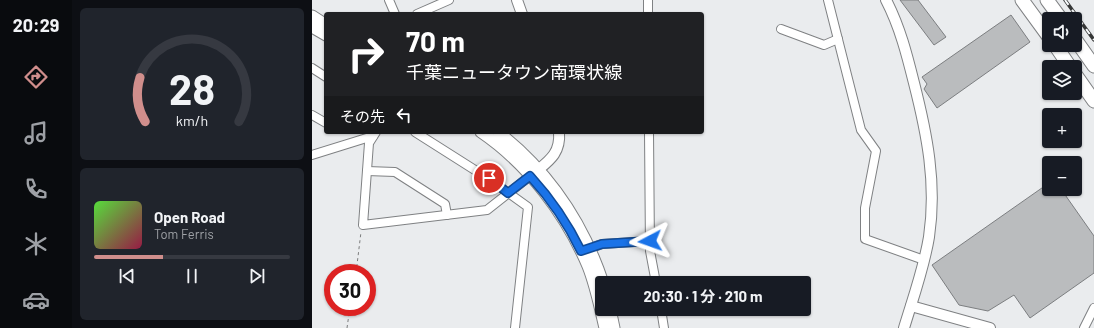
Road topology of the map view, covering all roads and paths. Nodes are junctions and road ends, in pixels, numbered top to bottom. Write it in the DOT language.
graph roads {
  1 [pos="389,0"];
  2 [pos="449,0"];
  3 [pos="516,0"];
  4 [pos="648,0"];
  5 [pos="828,0"];
  6 [pos="886,0"];
  7 [pos="1022,0"];
  8 [pos="1047,0"];
  9 [pos="394,12"];
  10 [pos="422,12"];
  11 [pos="521,12"];
  12 [pos="648,12"];
  13 [pos="1056,12"];
  14 [pos="312,16"];
  15 [pos="324,24"];
  16 [pos="312,27"];
  17 [pos="1042,27"];
  18 [pos="781,29"];
  19 [pos="324,34"];
  20 [pos="838,39"];
  21 [pos="1082,49"];
  22 [pos="1094,66"];
  23 [pos="312,68"];
  24 [pos="324,76"];
  25 [pos="1082,84"];
  26 [pos="1094,101"];
  27 [pos="313,117"];
  28 [pos="324,122"];
  29 [pos="374,134"];
  30 [pos="418,134"];
  31 [pos="483,134"];
  32 [pos="501,134"];
  33 [pos="559,134"];
  34 [pos="649,134"];
  35 [pos="312,155"];
  36 [pos="367,171"];
  37 [pos="534,173"];
  38 [pos="508,193"];
  39 [pos="447,215"];
  40 [pos="363,226"];
  41 [pos="650,241"];
  42 [pos="585,250"];
  43 [pos="924,260"];
  44 [pos="357,264"];
  45 [pos="599,276"];
  46 [pos="655,276"];
  47 [pos="911,306"];
  48 [pos="1094,308"];
  49 [pos="349,316"];
  50 [pos="611,316"];
  51 [pos="662,316"];
  52 [pos="347,328"];
  53 [pos="515,328"];
  54 [pos="605,328"];
  55 [pos="614,328"];
  56 [pos="664,328"];
  57 [pos="904,328"];
  58 [pos="990,328"];
  59 [pos="1084,328"];
  1 -- 9 [label="street"];
  2 -- 10 [label="street"];
  3 -- 11 [label="street"];
  4 -- 12 [label="street"];
  5 -- 20 [label="street"];
  6 -- 43 [label="street"];
  7 -- 17 [label="highway"];
  8 -- 13 [label="highway"];
  14 -- 15 [label="main road"];
  16 -- 19 [label="main road"];
  18 -- 20 [label="street"];
  20 -- 43 [label="street"];
  21 -- 22 [label="highway"];
  23 -- 24 [label="street"];
  25 -- 26 [label="highway"];
  27 -- 28 [label="street"];
  29 -- 35 [label="street"];
  29 -- 36 [label="street"];
  30 -- 38 [label="street"];
  31 -- 37 [label="main road"];
  32 -- 37 [label="main road"];
  33 -- 37 [label="street"];
  34 -- 41 [label="street"];
  36 -- 39 [label="street"];
  36 -- 40 [label="street"];
  37 -- 38 [label="street"];
  37 -- 42 [label="main road"];
  38 -- 39 [label="street"];
  38 -- 53 [label="street"];
  39 -- 40 [label="street"];
  40 -- 44 [label="path"];
  41 -- 42 [label="street"];
  41 -- 46 [label="street"];
  42 -- 45 [label="main road"];
  42 -- 54 [label="main road"];
  43 -- 47 [label="street"];
  47 -- 57 [label="street"];
  47 -- 58 [label="street"];
  48 -- 59 [label="street"];
  49 -- 52 [label="path"];
  50 -- 55 [label="main road"];
  51 -- 56 [label="street"];
}
